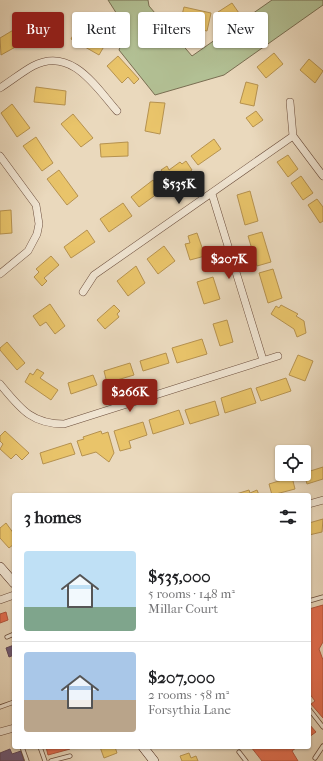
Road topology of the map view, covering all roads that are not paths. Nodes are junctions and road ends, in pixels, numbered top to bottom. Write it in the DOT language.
graph roads {
  1 [pos="0,88"];
  2 [pos="290,102"];
  3 [pos="117,111"];
  4 [pos="294,136"];
  5 [pos="0,156"];
  6 [pos="323,176"];
  7 [pos="212,194"];
  8 [pos="0,274"];
  9 [pos="83,292"];
  10 [pos="278,356"];
  11 [pos="263,360"];
  12 [pos="0,384"];
  13 [pos="323,500"];
  14 [pos="311,503"];
  15 [pos="0,567"];
  16 [pos="12,581"];
  17 [pos="12,596"];
  18 [pos="323,597"];
  19 [pos="0,600"];
  20 [pos="311,600"];
  21 [pos="12,635"];
  22 [pos="7,637"];
  23 [pos="12,703"];
  24 [pos="0,706"];
  25 [pos="311,712"];
  26 [pos="323,727"];
  27 [pos="12,730"];
  28 [pos="0,732"];
  29 [pos="323,746"];
  30 [pos="23,749"];
  31 [pos="41,749"];
  32 [pos="145,749"];
  33 [pos="239,752"];
  34 [pos="70,756"];
  35 [pos="315,760"];
  36 [pos="27,761"];
  37 [pos="45,761"];
  38 [pos="51,761"];
  39 [pos="154,761"];
  40 [pos="246,761"];
  1 -- 3 [label="street"];
  2 -- 4 [label="street"];
  4 -- 6 [label="street"];
  4 -- 7 [label="street"];
  5 -- 8 [label="street"];
  7 -- 9 [label="street"];
  7 -- 11 [label="street"];
  10 -- 11 [label="street"];
  11 -- 12 [label="street"];
  13 -- 14 [label="street"];
  15 -- 16 [label="street"];
  17 -- 19 [label="street"];
  18 -- 20 [label="lane"];
  21 -- 22 [label="lane"];
  23 -- 24 [label="lane"];
  25 -- 26 [label="lane"];
  27 -- 28 [label="street"];
  29 -- 35 [label="lane"];
  30 -- 36 [label="lane"];
  31 -- 37 [label="lane"];
  32 -- 39 [label="street"];
  33 -- 40 [label="lane"];
  34 -- 38 [label="lane"];
}
